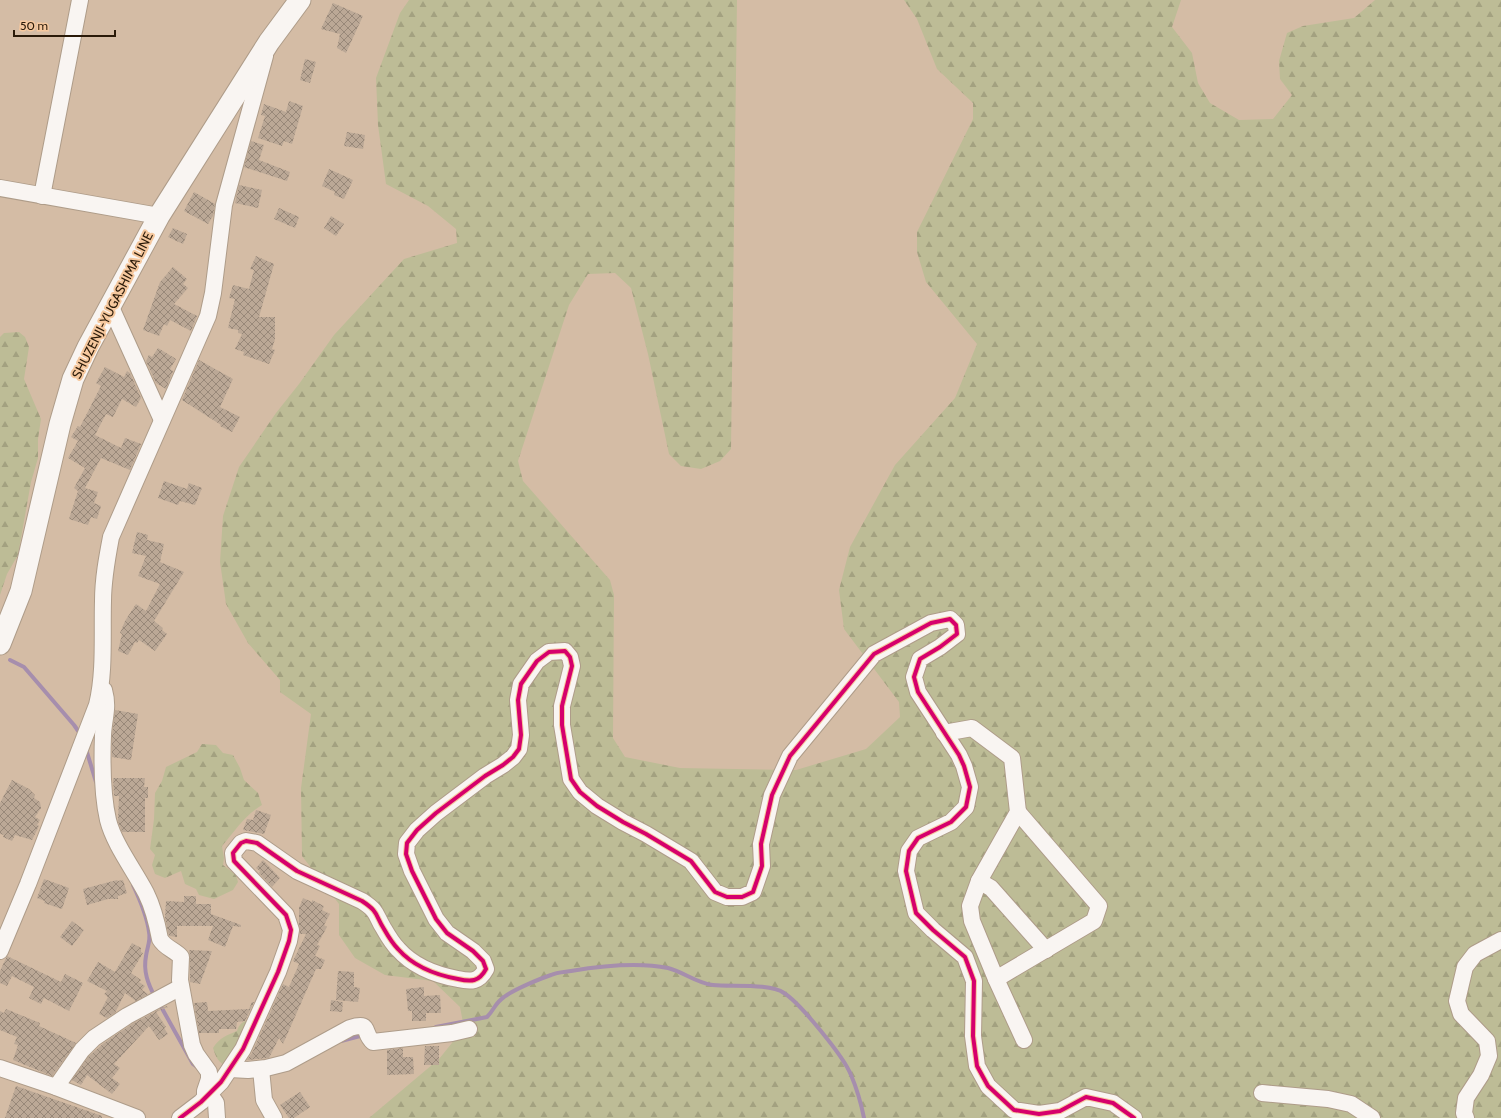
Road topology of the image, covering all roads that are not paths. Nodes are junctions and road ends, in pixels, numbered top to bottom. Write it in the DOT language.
graph roads {
  1 [pos="80,0"];
  2 [pos="295,5"];
  3 [pos="269,42"];
  4 [pos="0,188"];
  5 [pos="42,196"];
  6 [pos="159,216"];
  7 [pos="110,305"];
  8 [pos="162,420"];
  9 [pos="0,644"];
  10 [pos="102,681"];
  11 [pos="944,733"];
  12 [pos="1018,812"];
  13 [pos="979,881"];
  14 [pos="1501,940"];
  15 [pos="1046,950"];
  16 [pos="0,951"];
  17 [pos="996,979"];
  18 [pos="181,987"];
  19 [pos="469,1029"];
  20 [pos="1024,1040"];
  21 [pos="0,1068"];
  22 [pos="261,1073"];
  23 [pos="216,1080"];
  24 [pos="56,1087"];
  25 [pos="1262,1093"];
  26 [pos="100,1111"];
  27 [pos="137,1118"];
  28 [pos="180,1118"];
  29 [pos="216,1118"];
  30 [pos="274,1118"];
  31 [pos="1134,1118"];
  32 [pos="1372,1118"];
  33 [pos="1466,1118"];
  1 -- 5 [label="street"];
  2 -- 3 [label="main road, SHUZENJI-YUGASHIMA LINE"];
  3 -- 6 [label="main road, SHUZENJI-YUGASHIMA LINE"];
  3 -- 8 [label="street"];
  4 -- 5 [label="street"];
  5 -- 6 [label="street"];
  6 -- 7 [label="main road, SHUZENJI-YUGASHIMA LINE"];
  7 -- 8 [label="street"];
  7 -- 9 [label="main road, SHUZENJI-YUGASHIMA LINE"];
  8 -- 10 [label="street"];
  10 -- 16 [label="street"];
  10 -- 18 [label="street"];
  11 -- 12 [label="street"];
  11 -- 23 [label="street"];
  11 -- 31 [label="street"];
  12 -- 13 [label="street"];
  12 -- 15 [label="street"];
  13 -- 15 [label="street"];
  13 -- 17 [label="street"];
  14 -- 33 [label="street"];
  15 -- 17 [label="street"];
  17 -- 20 [label="street"];
  18 -- 23 [label="street"];
  18 -- 24 [label="street"];
  19 -- 22 [label="street"];
  21 -- 24 [label="street"];
  22 -- 23 [label="street"];
  22 -- 30 [label="street"];
  23 -- 28 [label="street"];
  23 -- 29 [label="street"];
  24 -- 26 [label="street"];
  25 -- 32 [label="street"];
  26 -- 27 [label="street"];
}
